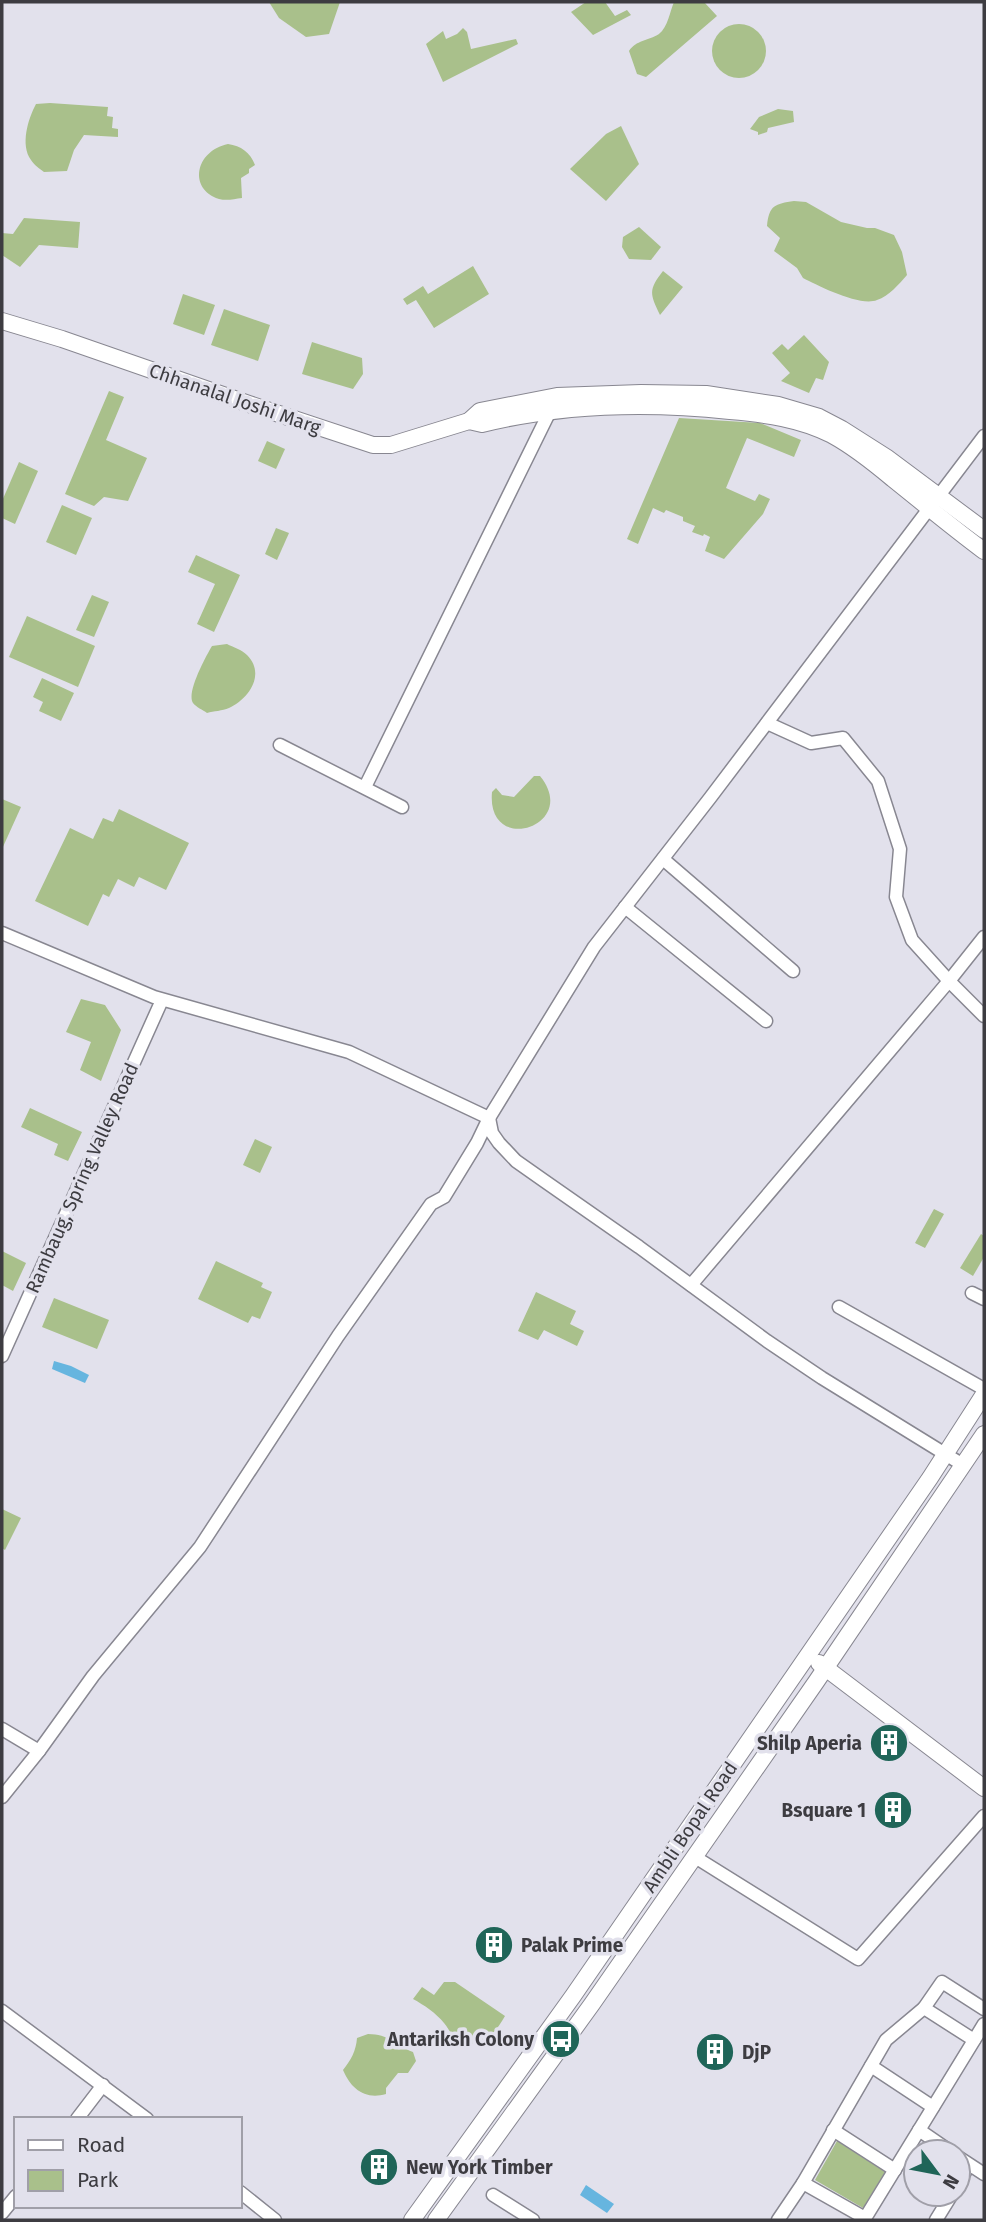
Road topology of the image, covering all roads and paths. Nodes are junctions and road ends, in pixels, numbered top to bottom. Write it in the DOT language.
graph roads {
  1 [pos="2,321"];
  2 [pos="550,411"];
  3 [pos="469,421"];
  4 [pos="816,422"];
  5 [pos="984,436"];
  6 [pos="934,502"];
  7 [pos="984,530"];
  8 [pos="984,551"];
  9 [pos="767,723"];
  10 [pos="280,745"];
  11 [pos="365,787"];
  12 [pos="402,807"];
  13 [pos="663,859"];
  14 [pos="625,907"];
  15 [pos="2,933"];
  16 [pos="984,937"];
  17 [pos="793,971"];
  18 [pos="949,981"];
  19 [pos="162,1000"];
  20 [pos="984,1016"];
  21 [pos="766,1021"];
  22 [pos="489,1118"];
  23 [pos="691,1285"];
  24 [pos="972,1293"];
  25 [pos="984,1299"];
  26 [pos="839,1307"];
  27 [pos="2,1356"];
  28 [pos="984,1392"];
  29 [pos="984,1434"];
  30 [pos="945,1454"];
  31 [pos="963,1465"];
  32 [pos="808,1655"];
  33 [pos="826,1668"];
  34 [pos="2,1729"];
  35 [pos="39,1751"];
  36 [pos="984,1788"];
  37 [pos="2,1797"];
  38 [pos="984,1816"];
  39 [pos="695,1857"];
  40 [pos="924,2008"];
  41 [pos="984,2009"];
  42 [pos="2,2011"];
  43 [pos="984,2024"];
  44 [pos="974,2040"];
  45 [pos="871,2066"];
  46 [pos="103,2085"];
  47 [pos="933,2107"];
  48 [pos="79,2117"];
  49 [pos="145,2117"];
  50 [pos="833,2130"];
  51 [pos="919,2130"];
  52 [pos="914,2138"];
  53 [pos="931,2138"];
  54 [pos="902,2159"];
  55 [pos="895,2170"];
  56 [pos="803,2183"];
  57 [pos="242,2194"];
  58 [pos="493,2195"];
  59 [pos="14,2199"];
  60 [pos="2,2214"];
  61 [pos="865,2219"];
  62 [pos="275,2220"];
  63 [pos="412,2220"];
  64 [pos="436,2220"];
  65 [pos="533,2220"];
  66 [pos="778,2220"];
  1 -- 3 [label="street, Chhanalal Joshi Marg"];
  2 -- 3 [label="street, Chhanalal Joshi Marg"];
  2 -- 4 [label="street, Chhanalal Joshi Marg"];
  2 -- 11 [label="street"];
  3 -- 4 [label="street, Chhanalal Joshi Marg"];
  4 -- 6 [label="street, Chhanalal Joshi Marg"];
  5 -- 6 [label="street"];
  6 -- 7 [label="street, Chhanalal Joshi Marg"];
  6 -- 8 [label="street, Chhanalal Joshi Marg"];
  6 -- 9 [label="street"];
  9 -- 13 [label="street"];
  9 -- 18 [label="street"];
  10 -- 11 [label="street"];
  11 -- 12 [label="street"];
  13 -- 14 [label="street"];
  13 -- 17 [label="street"];
  14 -- 21 [label="street"];
  14 -- 22 [label="street"];
  15 -- 19 [label="street"];
  16 -- 18 [label="street"];
  18 -- 20 [label="street"];
  18 -- 23 [label="street"];
  19 -- 22 [label="street"];
  19 -- 27 [label="street, Rambaug, Spring Valley Road"];
  22 -- 23 [label="street"];
  22 -- 35 [label="street"];
  23 -- 30 [label="street"];
  24 -- 25 [label="street"];
  26 -- 28 [label="street"];
  28 -- 30 [label="street, Ambli Bopal Road"];
  29 -- 31 [label="street, Ambli Bopal Road"];
  30 -- 31 [label="street"];
  30 -- 32 [label="street, Ambli Bopal Road"];
  31 -- 33 [label="street, Ambli Bopal Road"];
  32 -- 33 [label="street"];
  32 -- 63 [label="street, Ambli Bopal Road"];
  33 -- 36 [label="street"];
  33 -- 39 [label="street, Ambli Bopal Road"];
  34 -- 35 [label="street"];
  35 -- 37 [label="street"];
  38 -- 39 [label="street"];
  39 -- 64 [label="street, Ambli Bopal Road"];
  40 -- 41 [label="street"];
  40 -- 44 [label="street"];
  40 -- 45 [label="street"];
  42 -- 46 [label="street"];
  43 -- 44 [label="street"];
  44 -- 47 [label="street"];
  45 -- 47 [label="street"];
  45 -- 50 [label="street"];
  46 -- 48 [label="street"];
  46 -- 49 [label="street"];
  47 -- 51 [label="street"];
  50 -- 55 [label="street"];
  50 -- 56 [label="street"];
  51 -- 52 [label="street"];
  51 -- 53 [label="street"];
  54 -- 55 [label="street"];
  55 -- 61 [label="street"];
  56 -- 61 [label="street"];
  56 -- 66 [label="street"];
  57 -- 62 [label="street"];
  58 -- 65 [label="street"];
  59 -- 60 [label="street"];
}
